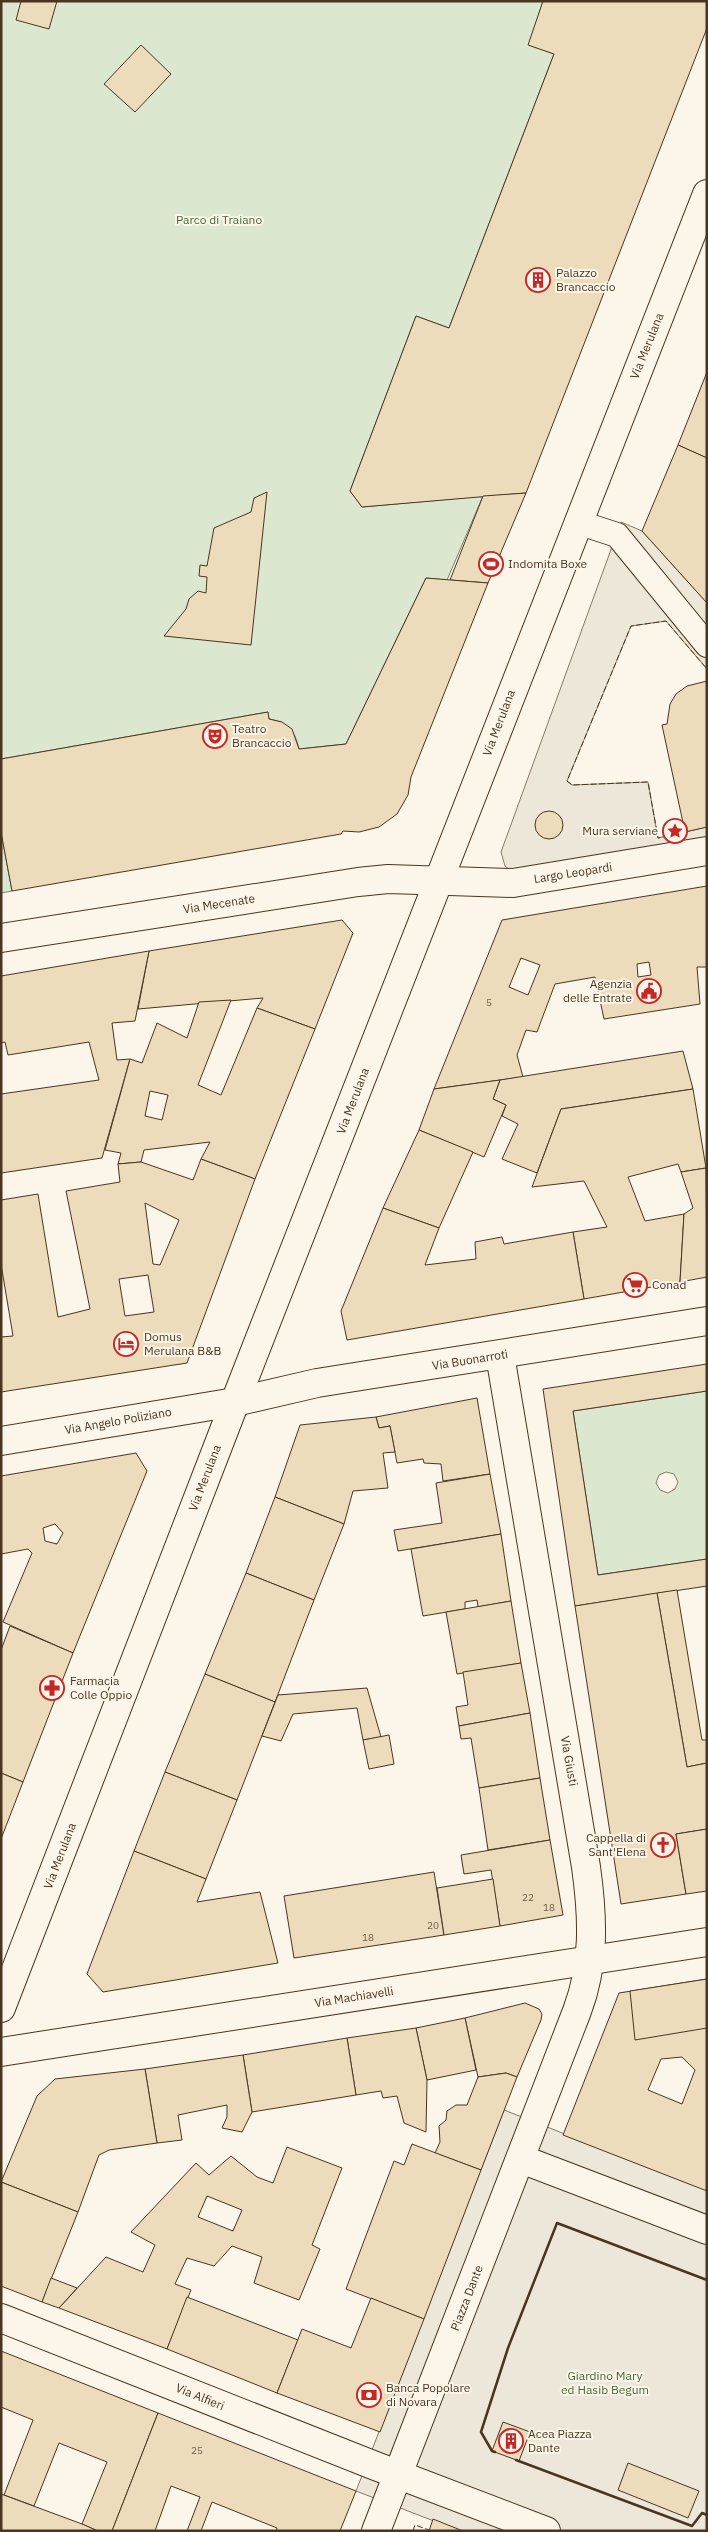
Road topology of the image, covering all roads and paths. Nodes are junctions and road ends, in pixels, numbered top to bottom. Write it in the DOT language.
graph roads {
  1 [pos="707,194"];
  2 [pos="577,522"];
  3 [pos="707,645"];
  4 [pos="707,851"];
  5 [pos="438,881"];
  6 [pos="1,938"];
  7 [pos="707,1321"];
  8 [pos="500,1355"];
  9 [pos="235,1402"];
  10 [pos="1,1441"];
  11 [pos="707,1942"];
  12 [pos="590,1959"];
  13 [pos="1,2008"];
  14 [pos="1,2052"];
  15 [pos="521,2159"];
  16 [pos="707,2230"];
  17 [pos="1,2318"];
  18 [pos="398,2474"];
  19 [pos="376,2531"];
  20 [pos="546,2531"];
  1 -- 2 [label="street, Via Merulana"];
  2 -- 3 [label="street"];
  2 -- 5 [label="street, Via Merulana"];
  4 -- 5 [label="street, Largo Leopardi"];
  5 -- 6 [label="street, Via Mecenate"];
  5 -- 9 [label="street, Via Merulana"];
  7 -- 8 [label="street, Via Buonarroti"];
  8 -- 9 [label="street, Via Buonarroti"];
  8 -- 12 [label="street, Via Giusti"];
  9 -- 10 [label="street, Via Angelo Poliziano"];
  9 -- 13 [label="street, Via Merulana"];
  11 -- 12 [label="street, Via Machiavelli"];
  12 -- 14 [label="street, Via Machiavelli"];
  12 -- 15 [label="street, Via Giusti"];
  15 -- 16 [label="street"];
  15 -- 18 [label="street, Piazza Dante"];
  17 -- 18 [label="street, Via Alfieri"];
  18 -- 19 [label="street, Piazza Dante"];
  18 -- 20 [label="street"];
}
